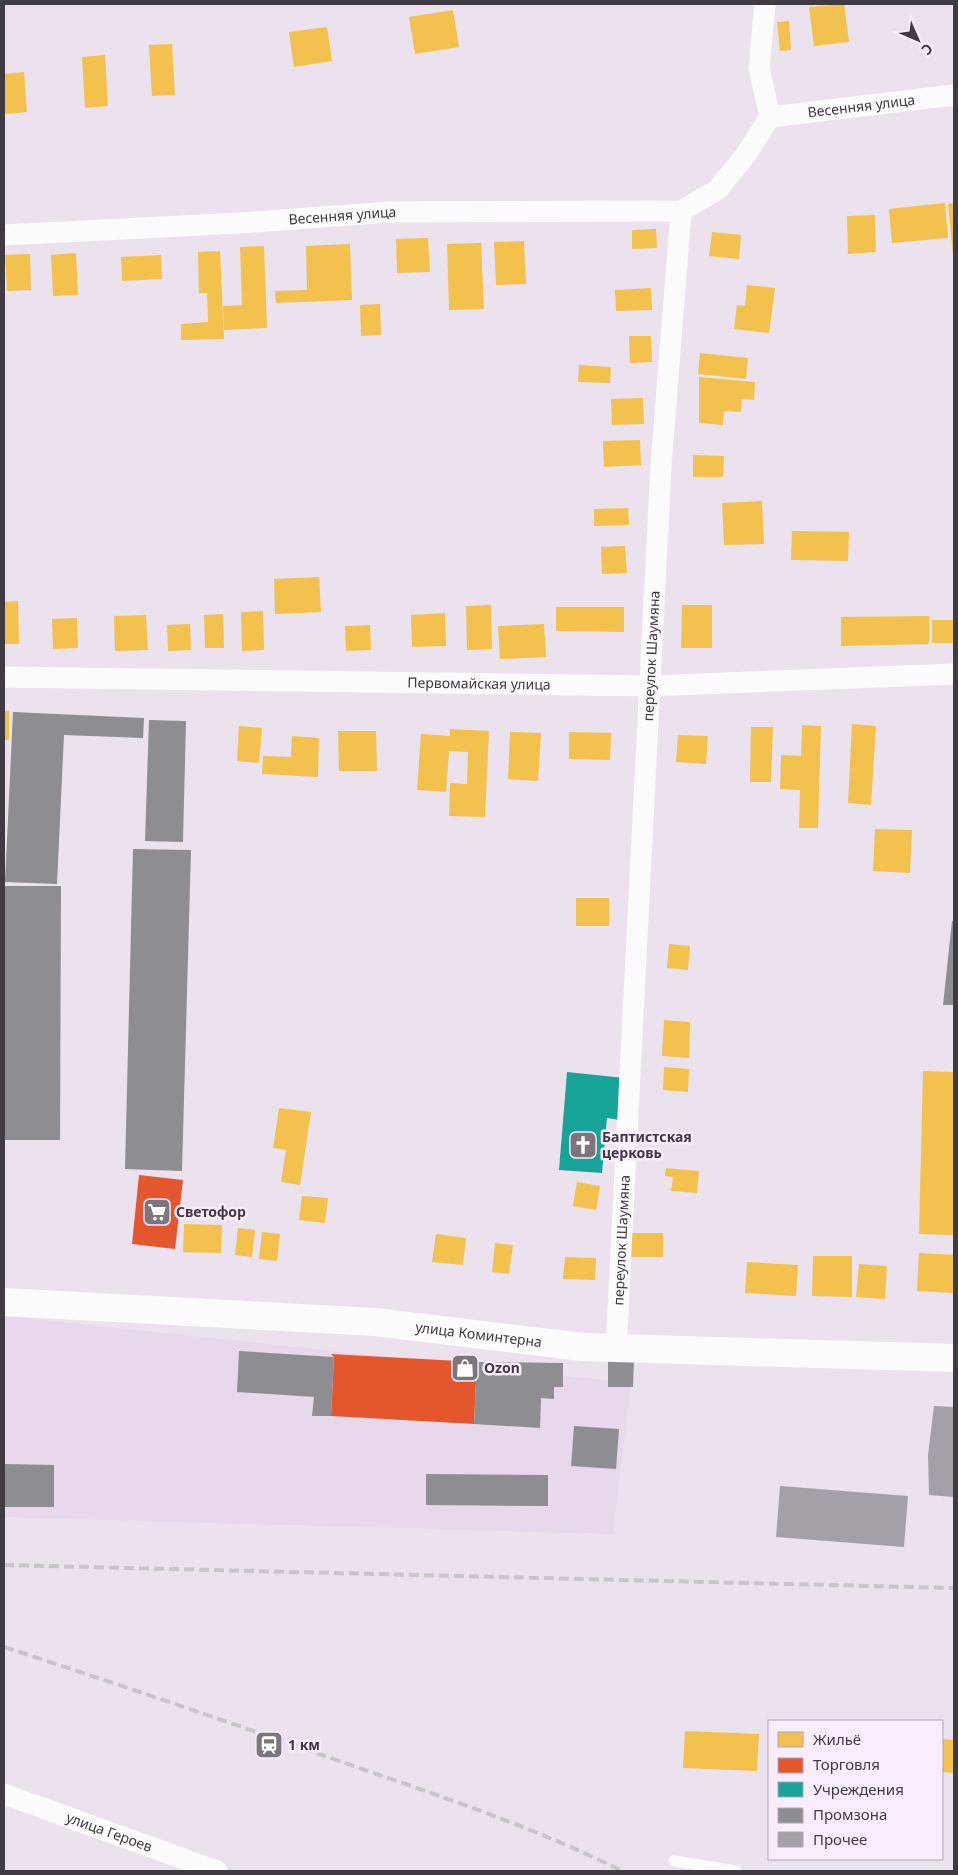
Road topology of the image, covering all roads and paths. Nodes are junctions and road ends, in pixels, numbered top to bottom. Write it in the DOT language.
graph roads {
  1 [pos="765,4"];
  2 [pos="954,95"];
  3 [pos="770,117"];
  4 [pos="681,211"];
  5 [pos="4,235"];
  6 [pos="954,674"];
  7 [pos="4,677"];
  8 [pos="650,686"];
  9 [pos="4,1302"];
  10 [pos="616,1349"];
  11 [pos="954,1358"];
  12 [pos="4,1794"];
  13 [pos="674,1861"];
  14 [pos="217,1871"];
  15 [pos="736,1871"];
  1 -- 3 [label="street"];
  2 -- 3 [label="street, Весенняя улица"];
  3 -- 4 [label="street"];
  4 -- 5 [label="street, Весенняя улица"];
  4 -- 8 [label="street, переулок Шаумяна"];
  6 -- 8 [label="street, Первомайская улица"];
  7 -- 8 [label="street, Первомайская улица"];
  8 -- 10 [label="street, переулок Шаумяна"];
  9 -- 10 [label="street, улица Коминтерна"];
  10 -- 11 [label="street, улица Коминтерна"];
  12 -- 14 [label="street, улица Героев"];
  13 -- 15 [label="lane"];
}
